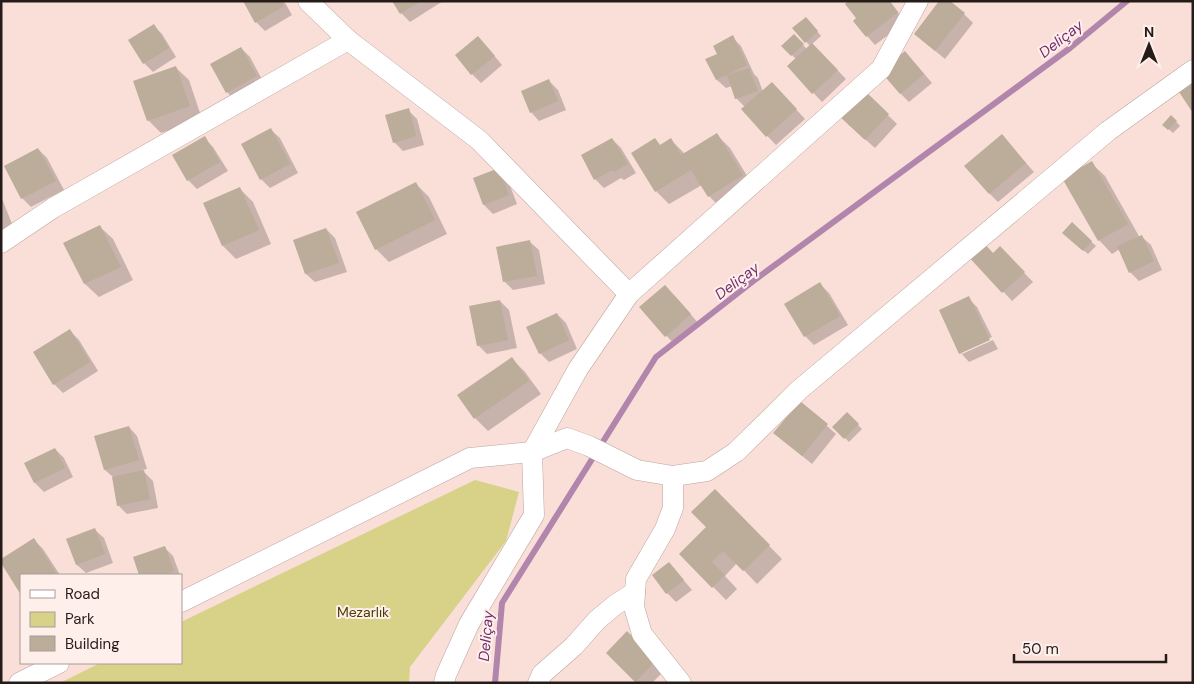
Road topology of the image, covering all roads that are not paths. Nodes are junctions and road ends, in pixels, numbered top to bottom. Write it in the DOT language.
graph roads {
  1 [pos="308,1"];
  2 [pos="918,1"];
  3 [pos="348,40"];
  4 [pos="1193,70"];
  5 [pos="1,243"];
  6 [pos="629,294"];
  7 [pos="532,452"];
  8 [pos="673,476"];
  9 [pos="635,592"];
  10 [pos="182,602"];
  11 [pos="57,664"];
  12 [pos="19,683"];
  13 [pos="444,683"];
  14 [pos="538,683"];
  15 [pos="681,683"];
  1 -- 3 [label="street"];
  2 -- 6 [label="street"];
  3 -- 5 [label="street"];
  3 -- 6 [label="street"];
  4 -- 8 [label="street"];
  6 -- 7 [label="street"];
  7 -- 8 [label="street"];
  7 -- 10 [label="street"];
  7 -- 13 [label="street"];
  8 -- 9 [label="street"];
  9 -- 14 [label="street"];
  9 -- 15 [label="street"];
  11 -- 12 [label="street"];
}
